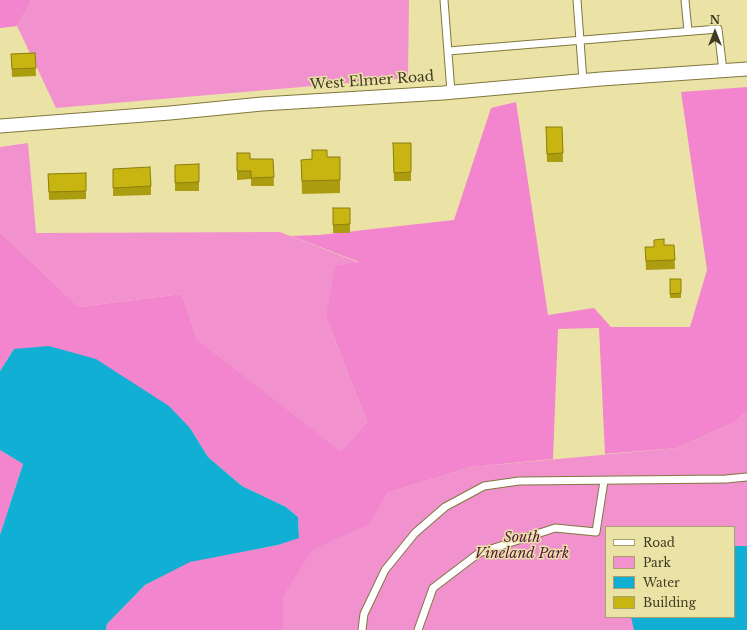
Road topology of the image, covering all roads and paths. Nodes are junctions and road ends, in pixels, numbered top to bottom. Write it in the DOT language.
graph roads {
  1 [pos="444,0"];
  2 [pos="577,0"];
  3 [pos="685,0"];
  4 [pos="688,31"];
  5 [pos="580,40"];
  6 [pos="448,51"];
  7 [pos="747,69"];
  8 [pos="723,71"];
  9 [pos="583,81"];
  10 [pos="451,92"];
  11 [pos="0,126"];
  12 [pos="747,477"];
  13 [pos="604,481"];
  14 [pos="362,630"];
  15 [pos="418,630"];
  1 -- 6 [label="lane"];
  2 -- 5 [label="lane"];
  3 -- 4 [label="lane"];
  4 -- 5 [label="lane"];
  4 -- 8 [label="lane"];
  5 -- 6 [label="lane"];
  5 -- 9 [label="lane"];
  6 -- 10 [label="lane"];
  7 -- 8 [label="street, West Elmer Road"];
  8 -- 9 [label="street, West Elmer Road"];
  9 -- 10 [label="street, West Elmer Road"];
  10 -- 11 [label="street, West Elmer Road"];
  12 -- 13 [label="lane"];
  13 -- 14 [label="lane"];
  13 -- 15 [label="lane"];
}
